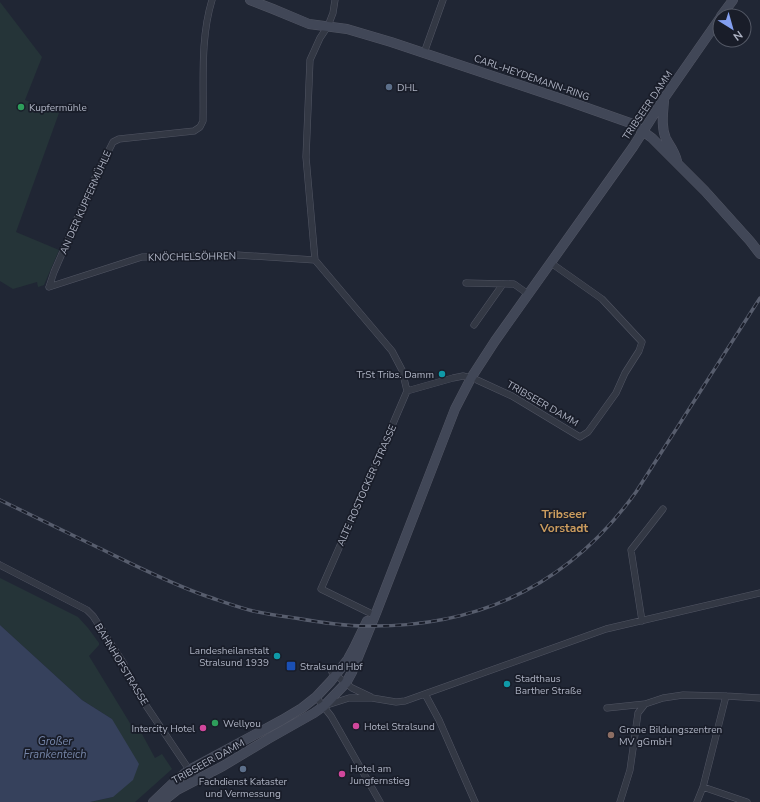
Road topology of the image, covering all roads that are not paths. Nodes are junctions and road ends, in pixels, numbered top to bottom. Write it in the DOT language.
graph roads {
  1 [pos="212,0"];
  2 [pos="250,0"];
  3 [pos="335,0"];
  4 [pos="443,0"];
  5 [pos="328,26"];
  6 [pos="712,30"];
  7 [pos="424,53"];
  8 [pos="665,97"];
  9 [pos="643,131"];
  10 [pos="677,163"];
  11 [pos="760,254"];
  12 [pos="315,260"];
  13 [pos="551,263"];
  14 [pos="466,283"];
  15 [pos="503,284"];
  16 [pos="49,287"];
  17 [pos="528,294"];
  18 [pos="474,325"];
  19 [pos="471,378"];
  20 [pos="407,391"];
  21 [pos="663,509"];
  22 [pos="0,565"];
  23 [pos="390,576"];
  24 [pos="760,592"];
  25 [pos="370,613"];
  26 [pos="642,621"];
  27 [pos="334,674"];
  28 [pos="346,683"];
  29 [pos="425,694"];
  30 [pos="726,696"];
  31 [pos="316,697"];
  32 [pos="372,698"];
  33 [pos="760,698"];
  34 [pos="645,704"];
  35 [pos="324,706"];
  36 [pos="607,708"];
  37 [pos="189,770"];
  38 [pos="196,780"];
  39 [pos="703,787"];
  40 [pos="153,802"];
  41 [pos="162,802"];
  42 [pos="380,802"];
  43 [pos="475,802"];
  44 [pos="620,802"];
  45 [pos="697,802"];
  46 [pos="747,802"];
  1 -- 16 [label="street, AN DER KUPFERMÜHLE"];
  2 -- 5 [label="main road, CARL-HEYDEMANN-RING"];
  3 -- 5 [label="street"];
  4 -- 7 [label="street"];
  5 -- 7 [label="main road, CARL-HEYDEMANN-RING"];
  5 -- 12 [label="street"];
  6 -- 8 [label="main road, TRIBSEER DAMM"];
  7 -- 9 [label="main road, CARL-HEYDEMANN-RING"];
  8 -- 9 [label="main road, TRIBSEER DAMM"];
  8 -- 10 [label="main road"];
  9 -- 10 [label="main road, CARL-HEYDEMANN-RING"];
  9 -- 13 [label="main road, TRIBSEER DAMM"];
  10 -- 11 [label="main road, CARL-HEYDEMANN-RING"];
  12 -- 16 [label="street, KNÖCHELSÖHREN"];
  12 -- 20 [label="street"];
  13 -- 17 [label="main road, TRIBSEER DAMM"];
  13 -- 19 [label="street, TRIBSEER DAMM"];
  14 -- 15 [label="street"];
  15 -- 17 [label="street"];
  15 -- 18 [label="street"];
  17 -- 19 [label="main road, TRIBSEER DAMM"];
  19 -- 20 [label="street"];
  19 -- 23 [label="main road, TRIBSEER DAMM"];
  20 -- 25 [label="street, ALTE ROSTOCKER STRASSE"];
  21 -- 26 [label="street"];
  22 -- 37 [label="street, BAHNHOFSTRASSE"];
  23 -- 25 [label="main road, TRIBSEER DAMM"];
  23 -- 28 [label="main road, TRIBSEER DAMM"];
  24 -- 26 [label="street"];
  25 -- 27 [label="main road, TRIBSEER DAMM"];
  26 -- 29 [label="street"];
  27 -- 28 [label="street"];
  27 -- 31 [label="main road, TRIBSEER DAMM"];
  28 -- 32 [label="street"];
  28 -- 35 [label="main road, TRIBSEER DAMM"];
  29 -- 32 [label="street"];
  29 -- 43 [label="street"];
  30 -- 33 [label="street"];
  30 -- 34 [label="street"];
  30 -- 39 [label="street"];
  31 -- 35 [label="street"];
  31 -- 37 [label="main road, TRIBSEER DAMM"];
  32 -- 35 [label="street"];
  34 -- 36 [label="street"];
  34 -- 44 [label="street"];
  35 -- 38 [label="main road, TRIBSEER DAMM"];
  35 -- 42 [label="street"];
  37 -- 38 [label="street, BAHNHOFSTRASSE"];
  37 -- 40 [label="main road, TRIBSEER DAMM"];
  38 -- 41 [label="main road, TRIBSEER DAMM"];
  39 -- 45 [label="street"];
  39 -- 46 [label="street"];
}
